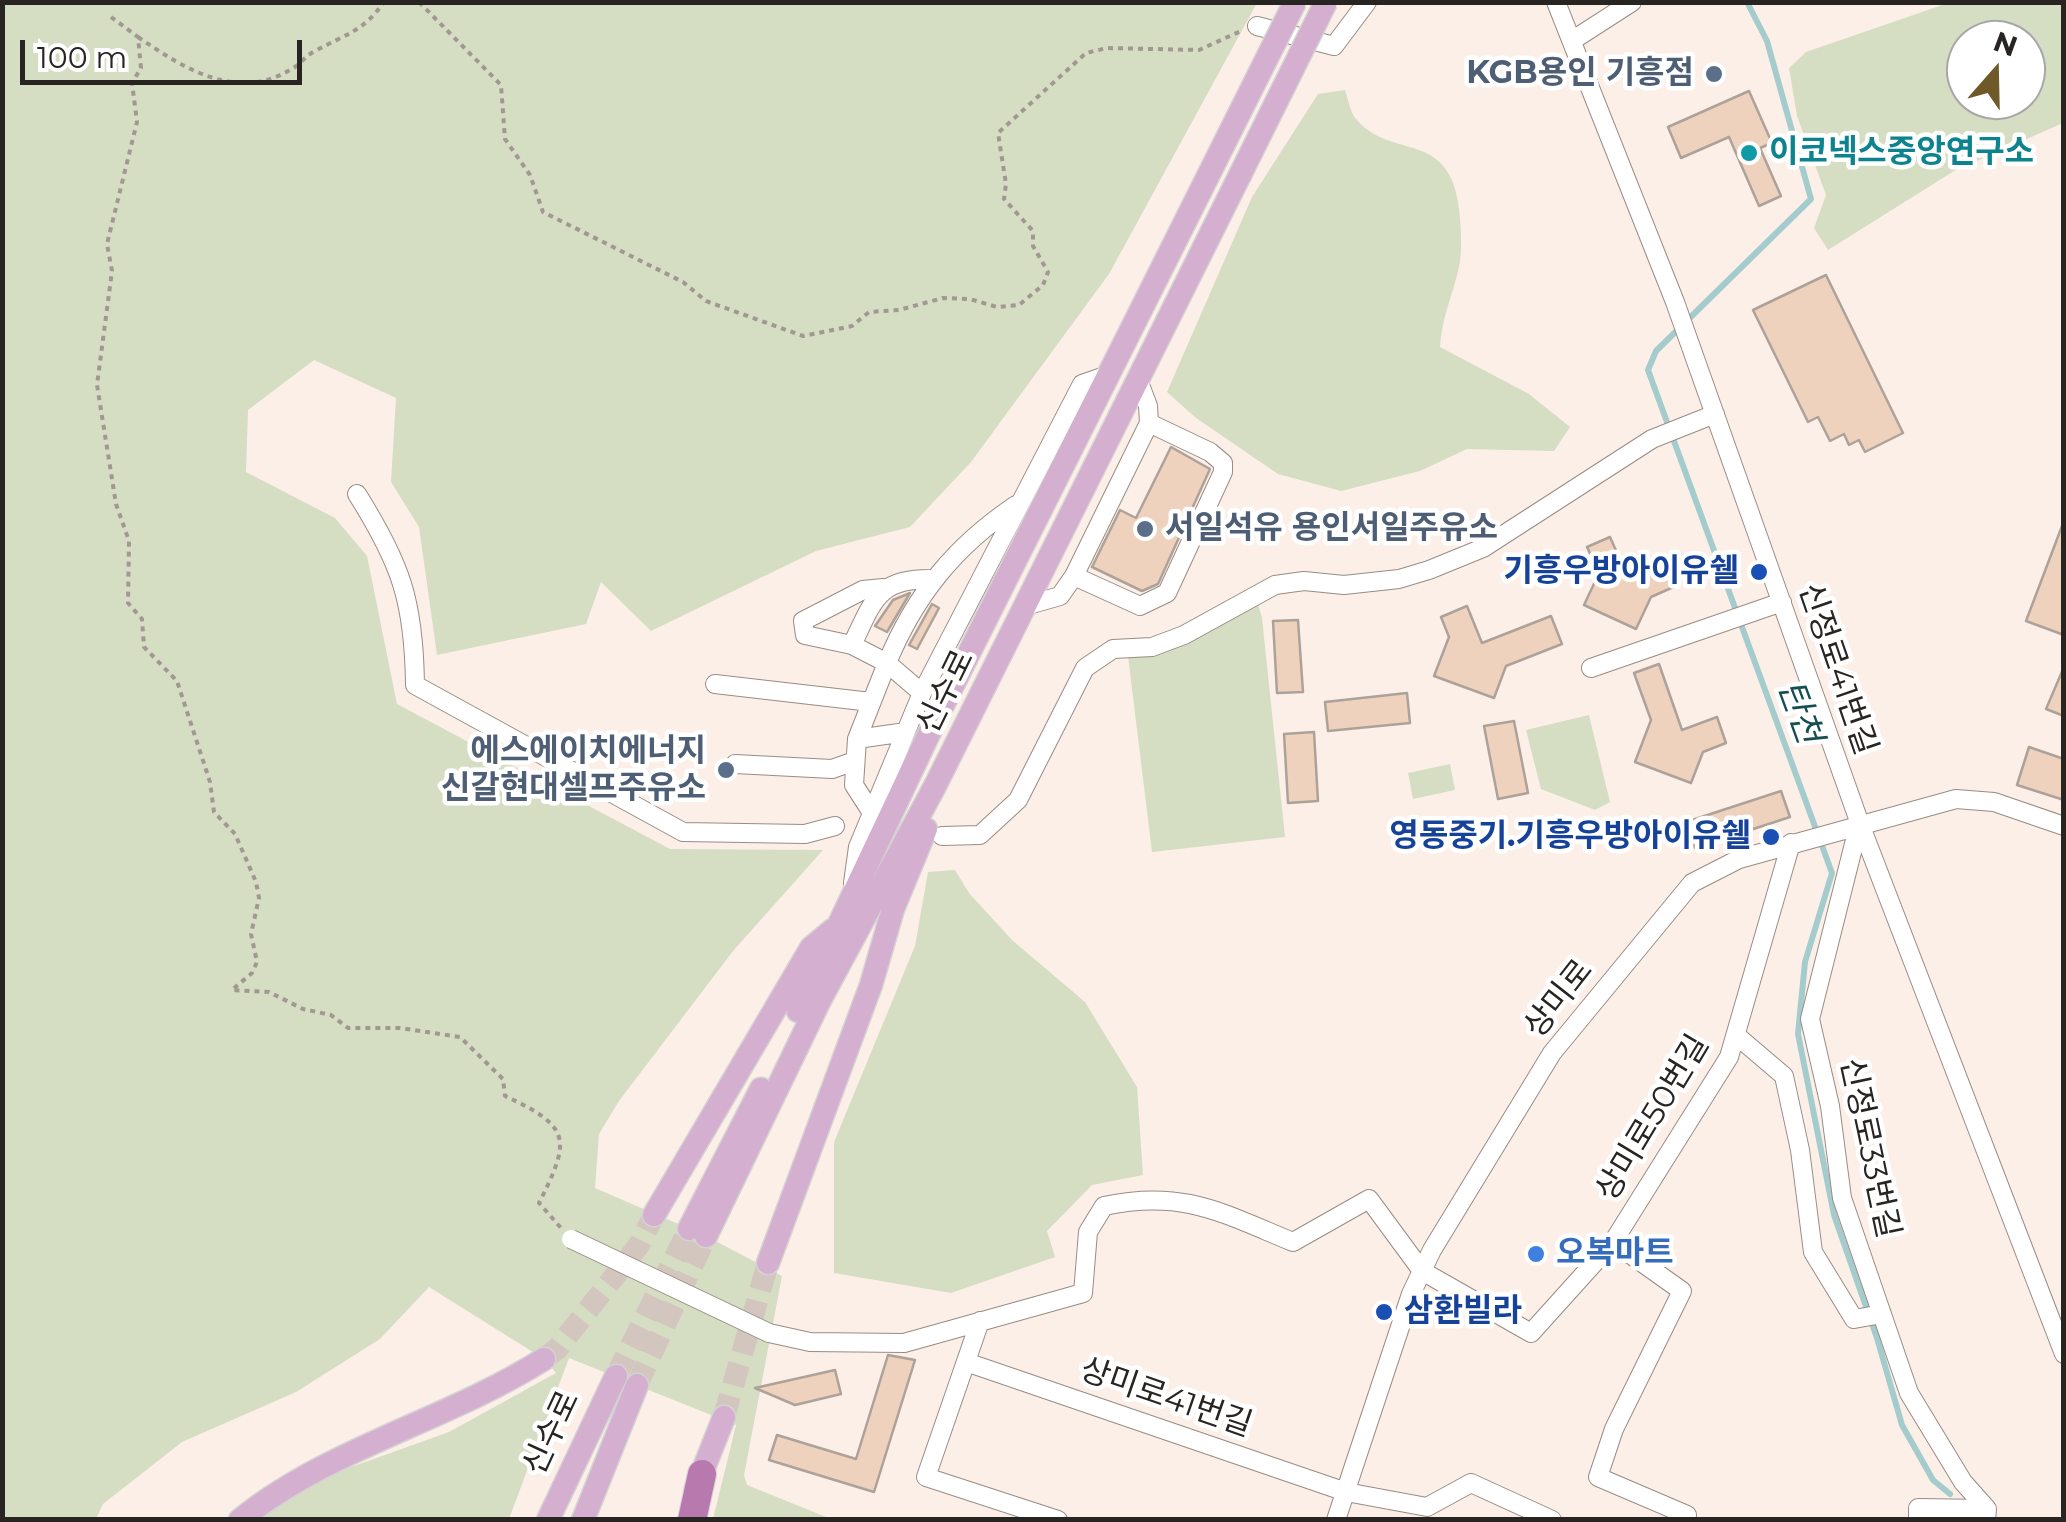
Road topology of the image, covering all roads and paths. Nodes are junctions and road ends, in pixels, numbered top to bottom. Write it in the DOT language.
graph roads {
  1 [pos="384,2"];
  2 [pos="418,2"];
  3 [pos="1295,2"];
  4 [pos="1326,2"];
  5 [pos="1367,2"];
  6 [pos="1556,2"];
  7 [pos="1632,2"];
  8 [pos="111,17"];
  9 [pos="1257,26"];
  10 [pos="138,37"];
  11 [pos="1573,40"];
  12 [pos="1108,375"];
  13 [pos="1138,377"];
  14 [pos="1715,414"];
  15 [pos="1148,424"];
  16 [pos="356,494"];
  17 [pos="1021,502"];
  18 [pos="1074,576"];
  19 [pos="934,579"];
  20 [pos="884,588"];
  21 [pos="1782,602"];
  22 [pos="1024,606"];
  23 [pos="852,645"];
  24 [pos="888,663"];
  25 [pos="1591,668"];
  26 [pos="715,684"];
  27 [pos="922,693"];
  28 [pos="871,702"];
  29 [pos="906,732"];
  30 [pos="857,738"];
  31 [pos="852,762"];
  32 [pos="735,764"];
  33 [pos="935,786"];
  34 [pos="872,813"];
  35 [pos="1860,824"];
  36 [pos="835,826"];
  37 [pos="2064,826"];
  38 [pos="942,836"];
  39 [pos="1791,843"];
  40 [pos="846,913"];
  41 [pos="1737,1036"];
  42 [pos="654,1216"];
  43 [pos="571,1239"];
  44 [pos="1613,1242"];
  45 [pos="768,1263"];
  46 [pos="1422,1271"];
  47 [pos="1882,1314"];
  48 [pos="980,1321"];
  49 [pos="2064,1354"];
  50 [pos="544,1359"];
  51 [pos="966,1362"];
  52 [pos="724,1417"];
  53 [pos="702,1474"];
  54 [pos="1346,1492"];
  55 [pos="1987,1514"];
  56 [pos="240,1520"];
  57 [pos="548,1520"];
  58 [pos="583,1520"];
  59 [pos="684,1520"];
  60 [pos="692,1520"];
  61 [pos="1058,1520"];
  62 [pos="1336,1520"];
  63 [pos="1552,1520"];
  64 [pos="1685,1520"];
  65 [pos="1918,1520"];
  1 -- 10 [label="path"];
  2 -- 9 [label="path"];
  3 -- 12 [label="main road, 신수로, bridge"];
  4 -- 13 [label="main road, 신수로, bridge"];
  5 -- 9 [label="street"];
  6 -- 11 [label="street, 신정로41번길"];
  7 -- 11 [label="street"];
  8 -- 10 [label="path"];
  10 -- 43 [label="path"];
  11 -- 14 [label="street, 신정로41번길"];
  12 -- 17 [label="street"];
  12 -- 40 [label="main road, 신수로"];
  13 -- 15 [label="street"];
  13 -- 22 [label="main road, 신수로"];
  14 -- 21 [label="street, 신정로41번길"];
  14 -- 38 [label="street"];
  15 -- 18 [label="street"];
  15 -- 18 [label="street"];
  16 -- 36 [label="street"];
  17 -- 19 [label="street"];
  17 -- 27 [label="street"];
  18 -- 22 [label="street"];
  19 -- 20 [label="street"];
  19 -- 24 [label="street"];
  20 -- 23 [label="street"];
  20 -- 23 [label="street"];
  21 -- 25 [label="street"];
  21 -- 35 [label="street, 신정로41번길"];
  22 -- 33 [label="main road, 신수로"];
  23 -- 24 [label="street"];
  24 -- 27 [label="street"];
  24 -- 28 [label="street"];
  26 -- 28 [label="street"];
  27 -- 29 [label="street"];
  28 -- 30 [label="street"];
  29 -- 30 [label="street"];
  29 -- 34 [label="street"];
  30 -- 31 [label="street"];
  31 -- 32 [label="street"];
  31 -- 34 [label="street"];
  33 -- 40 [label="main road, 신수로"];
  33 -- 45 [label="main road"];
  34 -- 40 [label="street"];
  35 -- 37 [label="street, 상미로"];
  35 -- 39 [label="street, 상미로"];
  35 -- 47 [label="street, 신정로33번길"];
  35 -- 49 [label="street, 신정로41번길"];
  39 -- 41 [label="street, 상미로50번길"];
  39 -- 46 [label="street, 상미로"];
  40 -- 42 [label="main road"];
  41 -- 44 [label="street, 상미로50번길"];
  41 -- 47 [label="street"];
  43 -- 48 [label="street, bridge"];
  44 -- 46 [label="street, 상미로50번길"];
  44 -- 64 [label="street"];
  46 -- 48 [label="street"];
  46 -- 54 [label="street, 상미로"];
  47 -- 55 [label="street, 신정로33번길"];
  48 -- 51 [label="street"];
  50 -- 56 [label="main road"];
  51 -- 54 [label="street, 상미로41번길"];
  51 -- 61 [label="street"];
  52 -- 53 [label="main road"];
  53 -- 59 [label="main road"];
  53 -- 60 [label="highway"];
  54 -- 62 [label="street, 상미로"];
  54 -- 63 [label="street, 상미로41번길"];
  55 -- 65 [label="street"];
  57 -- 58 [label="main road, 신수로"];
}
